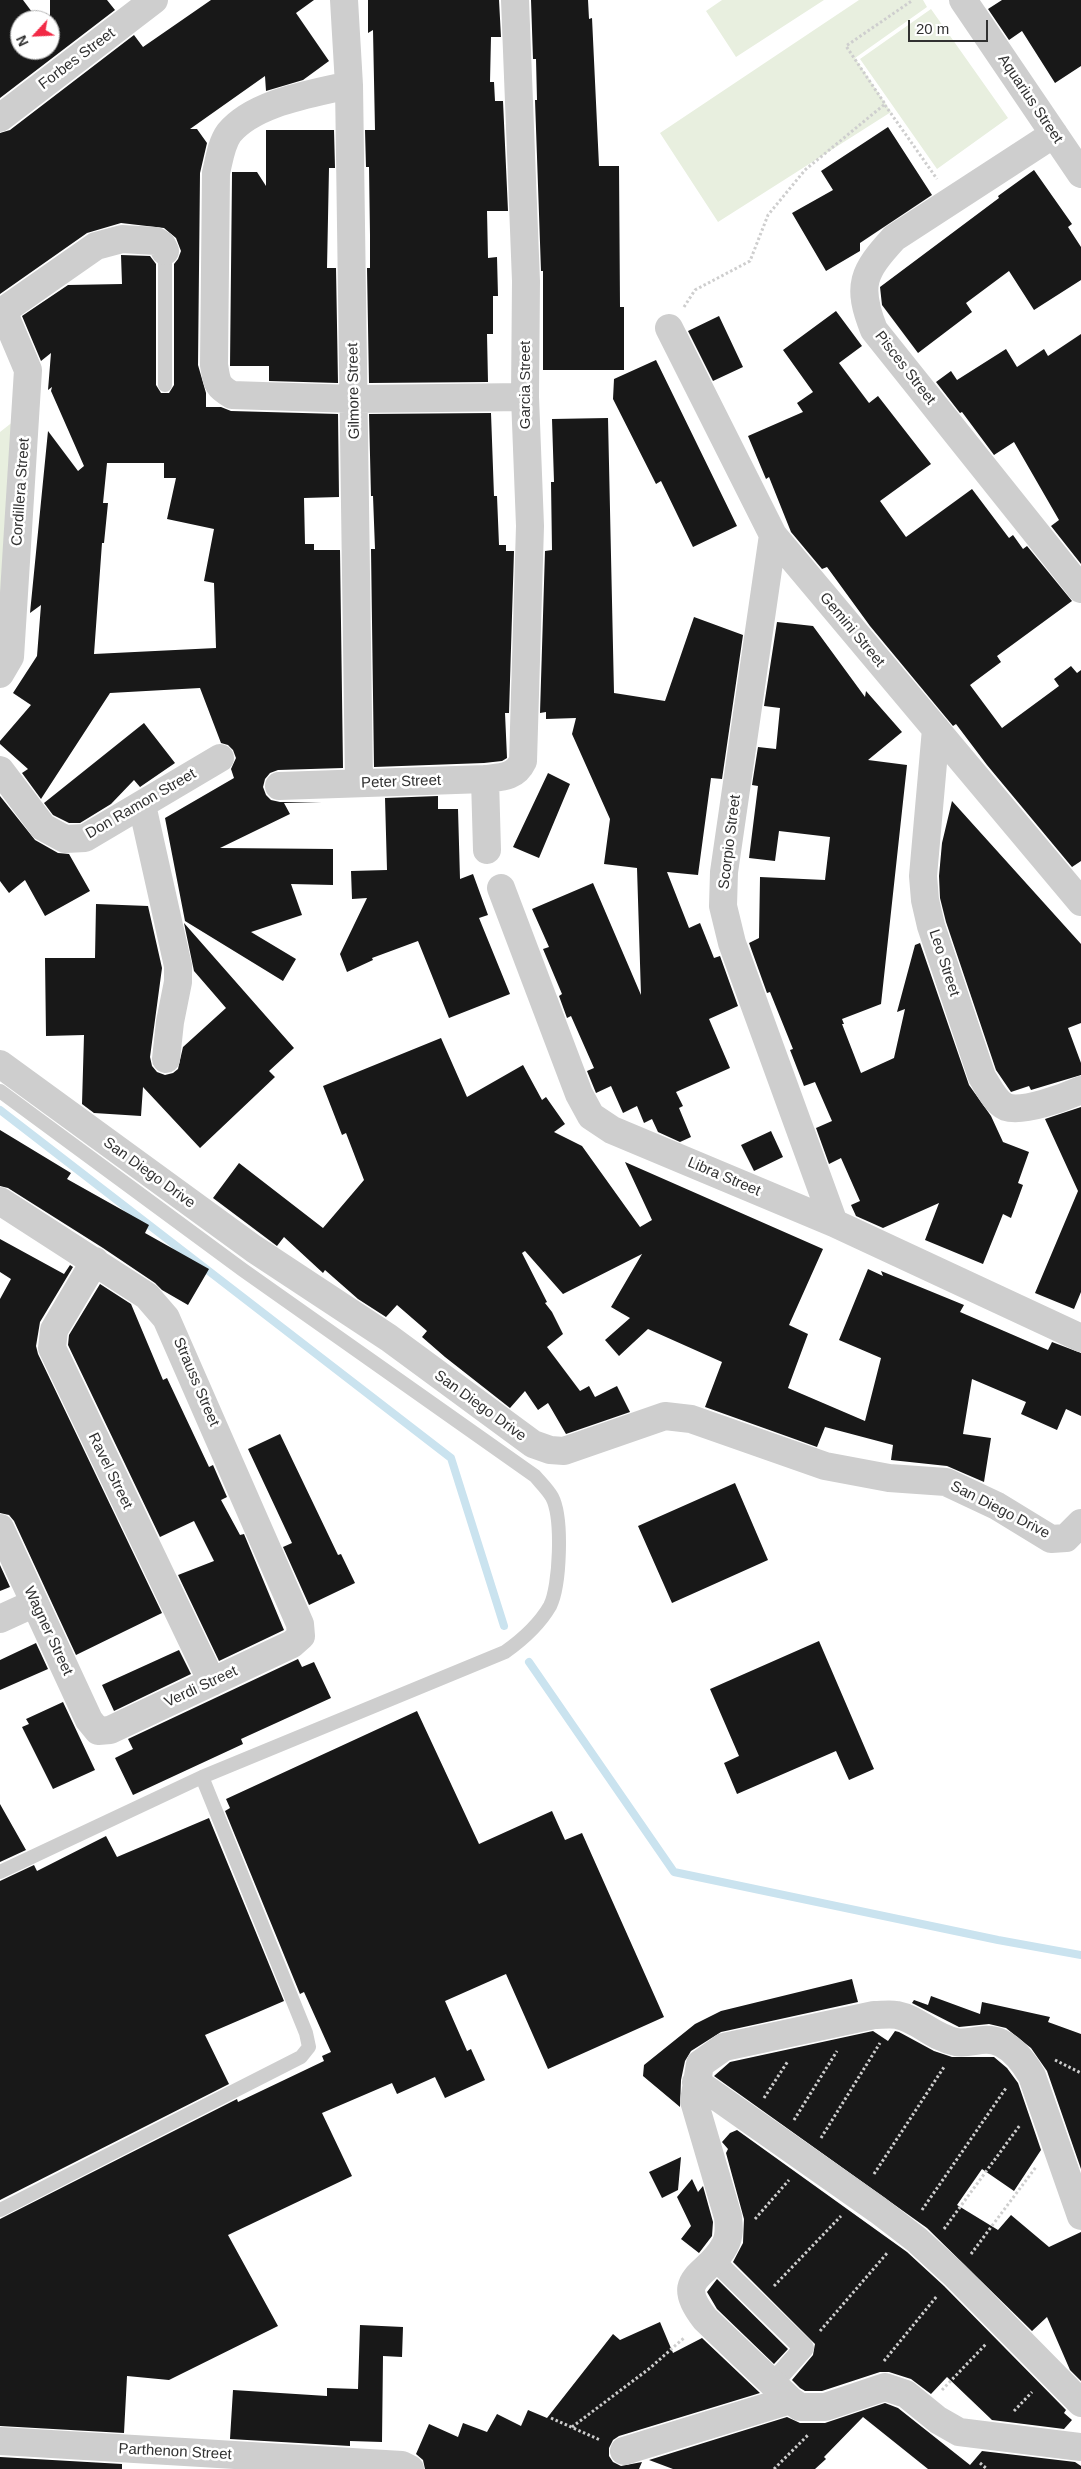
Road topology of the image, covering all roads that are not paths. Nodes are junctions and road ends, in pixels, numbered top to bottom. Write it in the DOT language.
graph roads {
  1 [pos="154,0"];
  2 [pos="344,0"];
  3 [pos="515,0"];
  4 [pos="963,0"];
  5 [pos="349,85"];
  6 [pos="0,118"];
  7 [pos="1054,134"];
  8 [pos="1081,174"];
  9 [pos="165,251"];
  10 [pos="1,312"];
  11 [pos="669,328"];
  12 [pos="165,385"];
  13 [pos="525,397"];
  14 [pos="354,399"];
  15 [pos="772,535"];
  16 [pos="1081,589"];
  17 [pos="0,674"];
  18 [pos="936,729"];
  19 [pos="220,758"];
  20 [pos="519,769"];
  21 [pos="0,770"];
  22 [pos="485,779"];
  23 [pos="359,783"];
  24 [pos="279,786"];
  25 [pos="142,804"];
  26 [pos="486,850"];
  27 [pos="1072,874"];
  28 [pos="501,888"];
  29 [pos="1081,902"];
  30 [pos="166,1059"];
  31 [pos="0,1064"];
  32 [pos="1081,1090"];
  33 [pos="0,1091"];
  34 [pos="0,1201"];
  35 [pos="834,1223"];
  36 [pos="95,1261"];
  37 [pos="1081,1338"];
  38 [pos="1081,1523"];
  39 [pos="0,1528"];
  40 [pos="35,1603"];
  41 [pos="0,1619"];
  42 [pos="301,1636"];
  43 [pos="212,1682"];
  44 [pos="98,1731"];
  45 [pos="202,1777"];
  46 [pos="0,1872"];
  47 [pos="696,2082"];
  48 [pos="0,2210"];
  49 [pos="1081,2216"];
  50 [pos="714,2260"];
  51 [pos="782,2392"];
  52 [pos="1081,2403"];
  53 [pos="0,2442"];
  54 [pos="1081,2447"];
  55 [pos="624,2451"];
  56 [pos="410,2469"];
  1 -- 6 [label="street, Forbes Street"];
  2 -- 5 [label="street, Gilmore Street"];
  3 -- 13 [label="street, Garcia Street"];
  4 -- 7 [label="street, Aquarius Street"];
  5 -- 14 [label="street, Gilmore Street"];
  5 -- 14 [label="street"];
  7 -- 8 [label="street, Aquarius Street"];
  7 -- 16 [label="street, Pisces Street"];
  9 -- 10 [label="street"];
  9 -- 12 [label="lane"];
  10 -- 17 [label="street, Cordillera Street"];
  11 -- 15 [label="street, Gemini Street"];
  13 -- 14 [label="street"];
  13 -- 20 [label="street, Garcia Street"];
  14 -- 23 [label="street, Gilmore Street"];
  15 -- 18 [label="street, Gemini Street"];
  15 -- 35 [label="street, Scorpio Street"];
  18 -- 27 [label="street, Gemini Street"];
  18 -- 32 [label="street, Leo Street"];
  19 -- 25 [label="street, Don Ramon Street"];
  20 -- 22 [label="street, Peter Street"];
  21 -- 25 [label="street, Don Ramon Street"];
  22 -- 23 [label="street, Peter Street"];
  22 -- 26 [label="street"];
  23 -- 24 [label="street, Peter Street"];
  25 -- 30 [label="street"];
  27 -- 29 [label="street, Gemini Street"];
  28 -- 35 [label="street, Libra Street"];
  31 -- 38 [label="street, San Diego Drive"];
  33 -- 45 [label="lane"];
  34 -- 36 [label="street, Strauss Street"];
  35 -- 37 [label="street, Libra Street"];
  36 -- 42 [label="street, Strauss Street"];
  36 -- 43 [label="street, Ravel Street"];
  39 -- 40 [label="street, Wagner Street"];
  40 -- 41 [label="street"];
  40 -- 44 [label="street, Wagner Street"];
  42 -- 43 [label="street, Verdi Street"];
  43 -- 44 [label="street, Verdi Street"];
  45 -- 46 [label="lane"];
  45 -- 48 [label="lane"];
  47 -- 49 [label="street"];
  47 -- 50 [label="street"];
  47 -- 52 [label="street"];
  50 -- 51 [label="street"];
  50 -- 51 [label="street"];
  51 -- 54 [label="street"];
  51 -- 55 [label="street"];
  53 -- 56 [label="street, Parthenon Street"];
}
